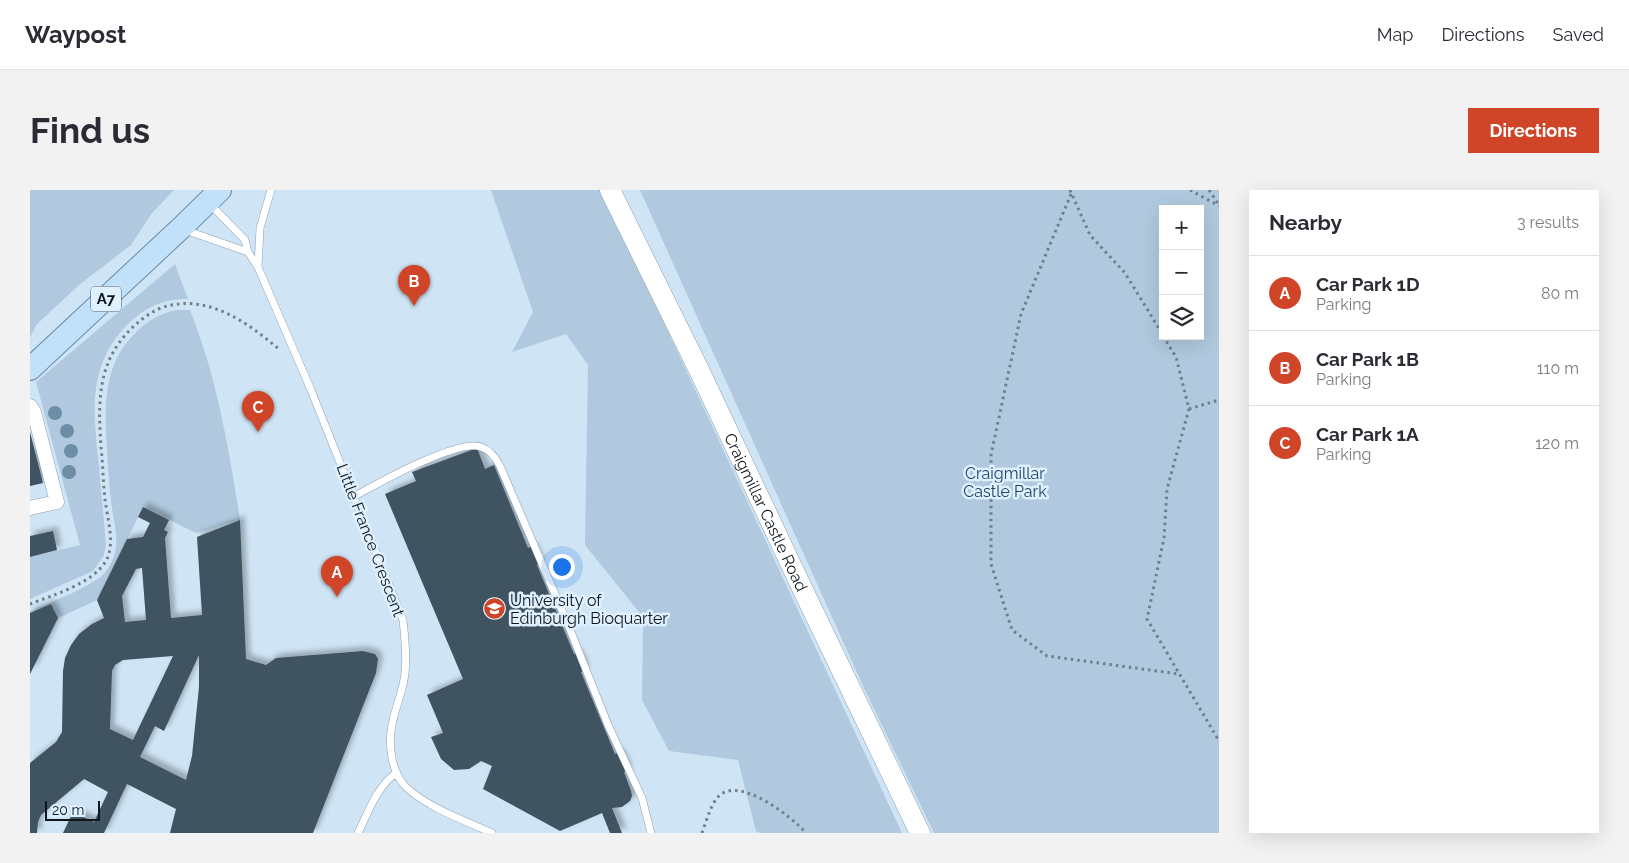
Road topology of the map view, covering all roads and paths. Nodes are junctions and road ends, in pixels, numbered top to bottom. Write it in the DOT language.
graph roads {
  1 [pos="271,190"];
  2 [pos="610,190"];
  3 [pos="1190,190"];
  4 [pos="1209,190"];
  5 [pos="1070,192"];
  6 [pos="214,196"];
  7 [pos="1219,205"];
  8 [pos="181,228"];
  9 [pos="248,252"];
  10 [pos="258,267"];
  11 [pos="1159,329"];
  12 [pos="1165,340"];
  13 [pos="30,368"];
  14 [pos="302,368"];
  15 [pos="1219,400"];
  16 [pos="30,406"];
  17 [pos="1189,409"];
  18 [pos="354,496"];
  19 [pos="30,508"];
  20 [pos="30,604"];
  21 [pos="1179,674"];
  22 [pos="1219,741"];
  23 [pos="396,774"];
  24 [pos="358,833"];
  25 [pos="492,833"];
  26 [pos="651,833"];
  27 [pos="702,833"];
  28 [pos="806,833"];
  29 [pos="920,833"];
  1 -- 10 [label="lane, Little France Crescent"];
  2 -- 29 [label="street, Craigmillar Castle Road"];
  3 -- 7 [label="path"];
  4 -- 7 [label="path"];
  5 -- 11 [label="path"];
  5 -- 21 [label="path"];
  6 -- 8 [label="main road, A7"];
  6 -- 9 [label="lane, Little France Crescent"];
  8 -- 9 [label="lane"];
  8 -- 13 [label="main road, A7"];
  9 -- 10 [label="lane, Little France Crescent"];
  10 -- 14 [label="lane, Little France Crescent"];
  12 -- 17 [label="path"];
  14 -- 18 [label="lane, Little France Crescent"];
  14 -- 20 [label="path"];
  15 -- 17 [label="path"];
  16 -- 19 [label="street"];
  17 -- 21 [label="path"];
  18 -- 23 [label="lane, Little France Crescent"];
  18 -- 26 [label="lane"];
  21 -- 22 [label="path"];
  23 -- 24 [label="lane"];
  23 -- 25 [label="lane"];
  27 -- 28 [label="path"];
}
